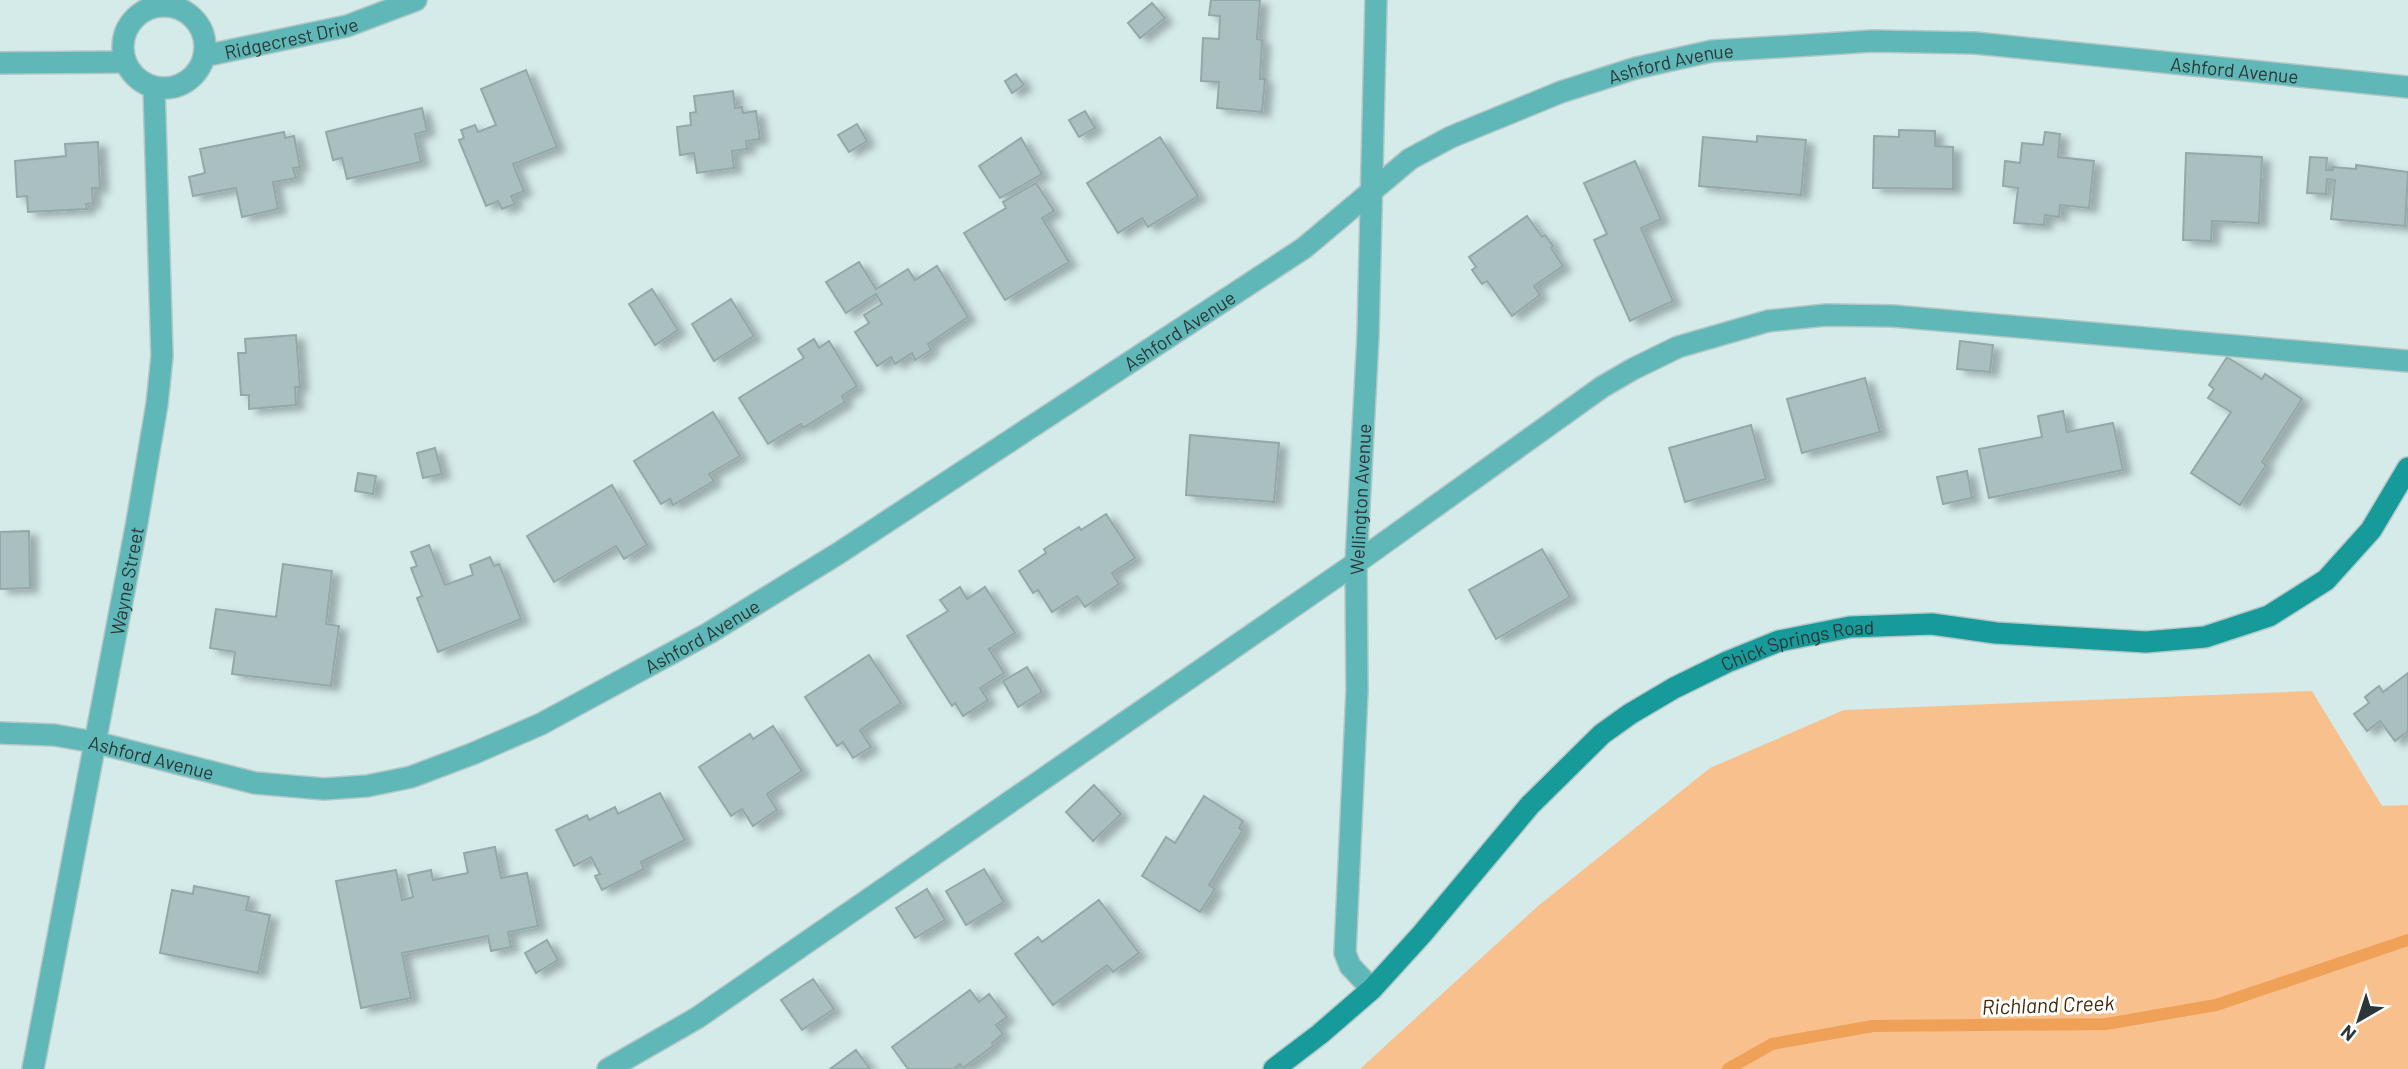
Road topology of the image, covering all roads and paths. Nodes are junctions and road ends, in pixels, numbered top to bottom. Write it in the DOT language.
graph roads {
  1 [pos="416,0"];
  2 [pos="1376,0"];
  3 [pos="168,3"];
  4 [pos="204,56"];
  5 [pos="125,62"];
  6 [pos="0,63"];
  7 [pos="154,87"];
  8 [pos="2408,87"];
  9 [pos="1371,190"];
  10 [pos="2408,361"];
  11 [pos="2408,468"];
  12 [pos="1356,563"];
  13 [pos="0,733"];
  14 [pos="94,742"];
  15 [pos="1372,989"];
  16 [pos="33,1069"];
  17 [pos="608,1069"];
  18 [pos="1274,1069"];
  1 -- 4 [label="street, Ridgecrest Drive"];
  2 -- 9 [label="street, Wellington Avenue"];
  3 -- 4 [label="street"];
  3 -- 5 [label="street"];
  4 -- 7 [label="street"];
  5 -- 6 [label="street"];
  5 -- 7 [label="street"];
  7 -- 14 [label="street, Wayne Street"];
  8 -- 9 [label="street, Ashford Avenue"];
  9 -- 12 [label="street, Wellington Avenue"];
  9 -- 14 [label="street, Ashford Avenue"];
  10 -- 12 [label="street"];
  11 -- 15 [label="street, Chick Springs Road"];
  12 -- 15 [label="street, Wellington Avenue"];
  12 -- 17 [label="street"];
  13 -- 14 [label="street, Ashford Avenue"];
  14 -- 16 [label="street, Wayne Street"];
  15 -- 18 [label="street, Chick Springs Road"];
}
